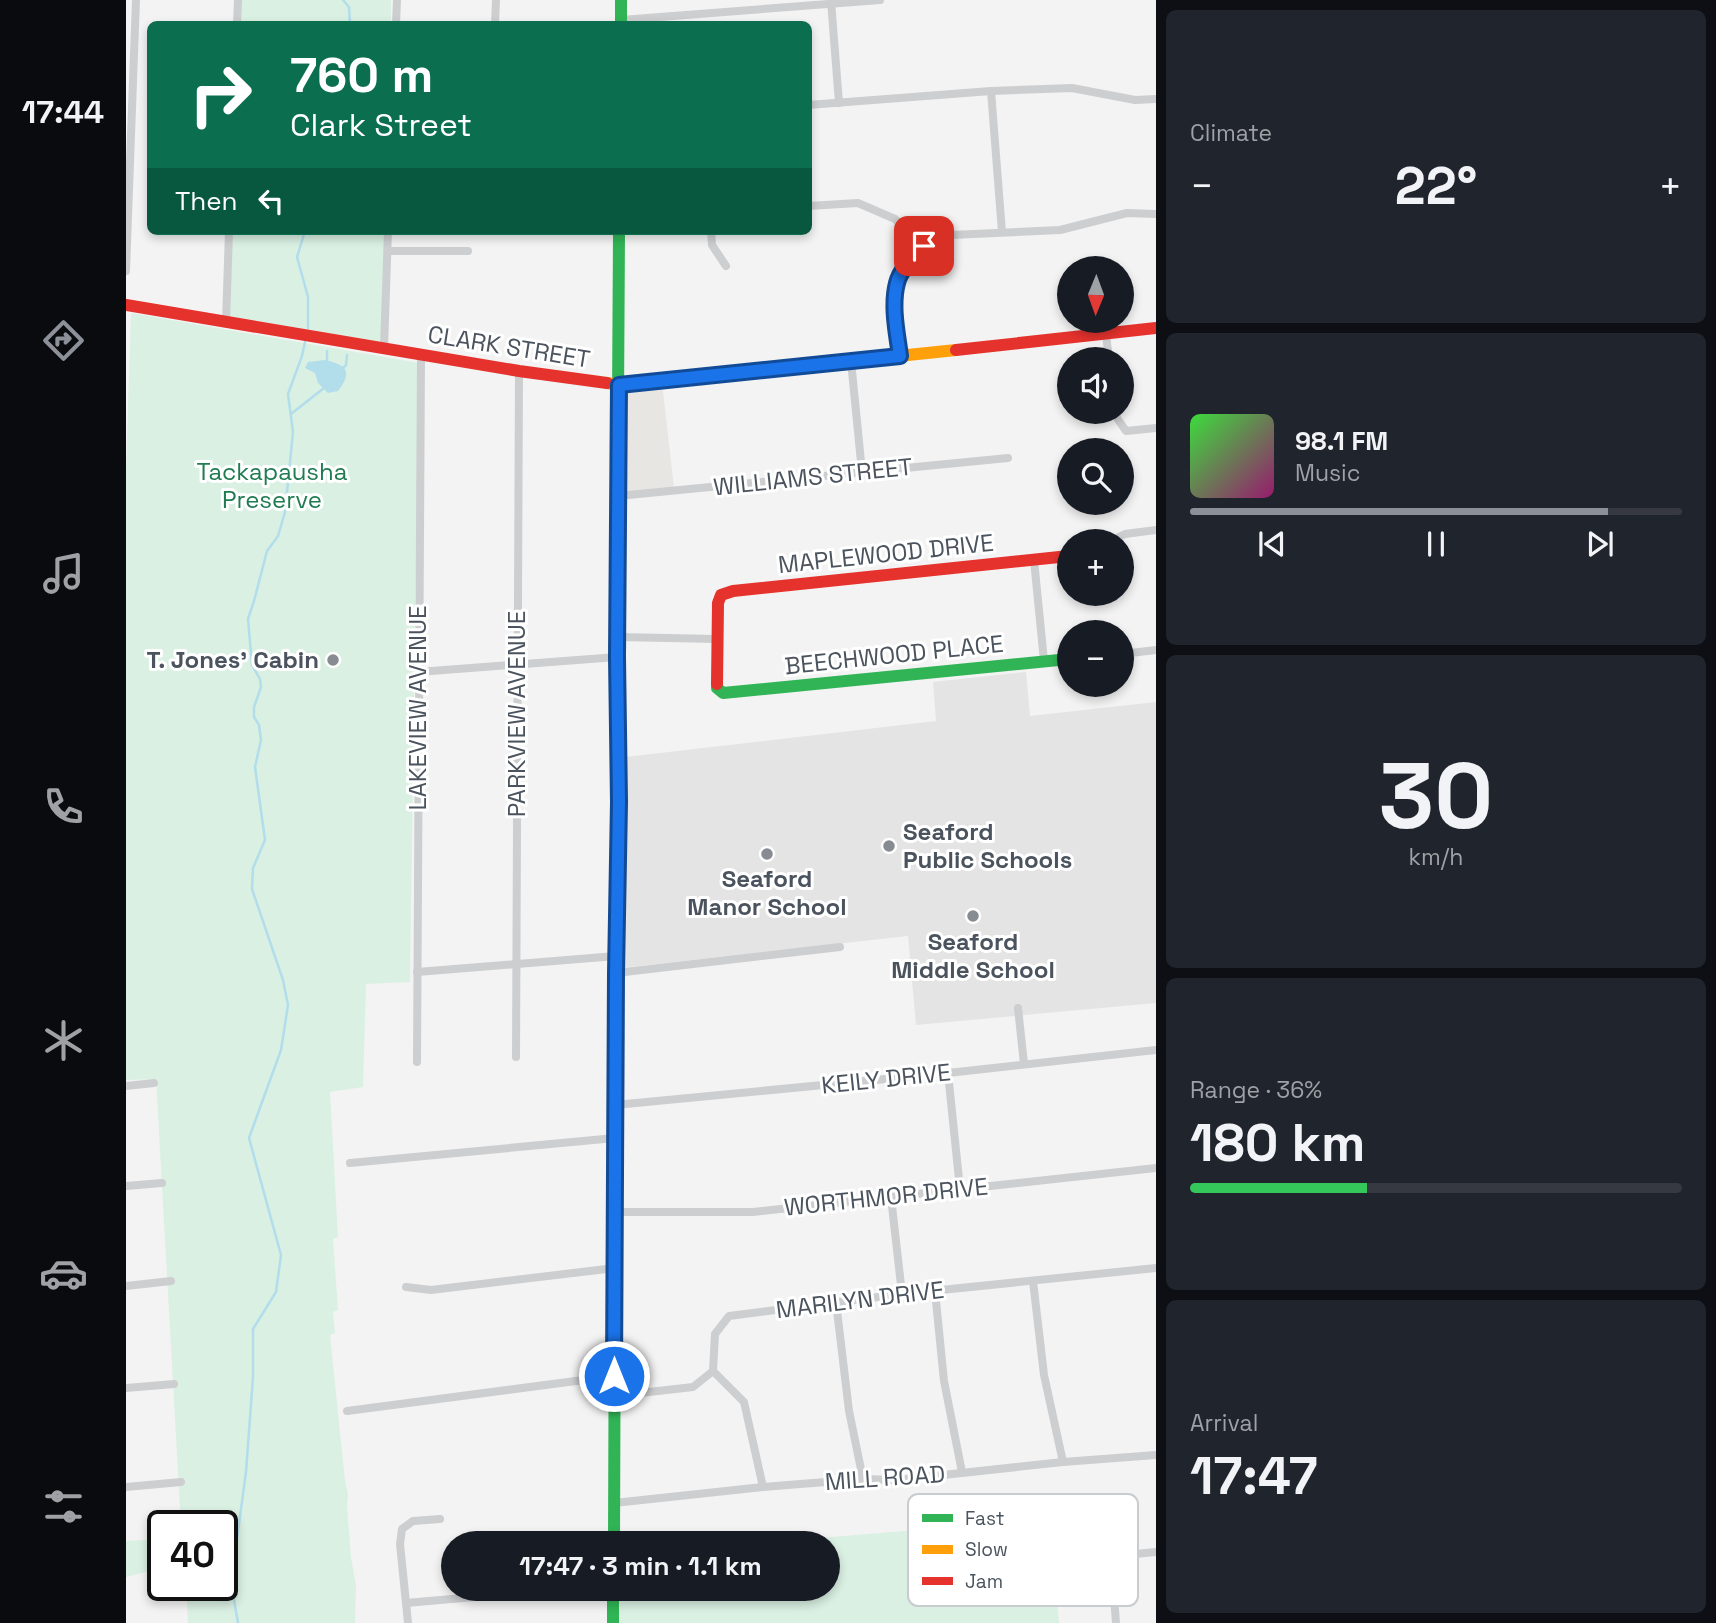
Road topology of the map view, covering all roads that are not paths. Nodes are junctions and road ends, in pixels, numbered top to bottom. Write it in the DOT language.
graph roads {
  1 [pos="136,0"];
  2 [pos="238,0"];
  3 [pos="397,0"];
  4 [pos="496,0"];
  5 [pos="621,0"];
  6 [pos="880,0"];
  7 [pos="831,2"];
  8 [pos="237,21"];
  9 [pos="396,21"];
  10 [pos="495,21"];
  11 [pos="621,21"];
  12 [pos="632,21"];
  13 [pos="991,91"];
  14 [pos="129,97"];
  15 [pos="1156,99"];
  16 [pos="839,103"];
  17 [pos="812,105"];
  18 [pos="127,196"];
  19 [pos="812,206"];
  20 [pos="1156,214"];
  21 [pos="1002,232"];
  22 [pos="229,235"];
  23 [pos="388,235"];
  24 [pos="620,235"];
  25 [pos="711,235"];
  26 [pos="924,246"];
  27 [pos="388,251"];
  28 [pos="468,251"];
  29 [pos="726,266"];
  30 [pos="126,271"];
  31 [pos="126,305"];
  32 [pos="226,322"];
  33 [pos="1156,328"];
  34 [pos="1106,335"];
  35 [pos="1108,347"];
  36 [pos="384,348"];
  37 [pos="421,355"];
  38 [pos="900,356"];
  39 [pos="851,361"];
  40 [pos="519,371"];
  41 [pos="619,385"];
  42 [pos="1121,424"];
  43 [pos="1156,428"];
  44 [pos="1008,458"];
  45 [pos="862,472"];
  46 [pos="618,496"];
  47 [pos="1156,530"];
  48 [pos="1134,533"];
  49 [pos="1057,557"];
  50 [pos="1034,560"];
  51 [pos="618,637"];
  52 [pos="717,639"];
  53 [pos="1156,650"];
  54 [pos="1134,653"];
  55 [pos="617,657"];
  56 [pos="1057,660"];
  57 [pos="1044,661"];
  58 [pos="518,665"];
  59 [pos="418,672"];
  60 [pos="840,947"];
  61 [pos="616,956"];
  62 [pos="517,964"];
  63 [pos="417,972"];
  64 [pos="616,973"];
  65 [pos="1018,1008"];
  66 [pos="1156,1050"];
  67 [pos="516,1057"];
  68 [pos="417,1062"];
  69 [pos="1024,1064"];
  70 [pos="948,1073"];
  71 [pos="154,1083"];
  72 [pos="126,1086"];
  73 [pos="615,1105"];
  74 [pos="615,1138"];
  75 [pos="351,1163"];
  76 [pos="1156,1168"];
  77 [pos="163,1183"];
  78 [pos="126,1186"];
  79 [pos="960,1189"];
  80 [pos="891,1197"];
  81 [pos="615,1212"];
  82 [pos="615,1268"];
  83 [pos="1156,1268"];
  84 [pos="172,1281"];
  85 [pos="1034,1281"];
  86 [pos="126,1286"];
  87 [pos="406,1287"];
  88 [pos="935,1291"];
  89 [pos="902,1294"];
  90 [pos="836,1302"];
  91 [pos="713,1371"];
  92 [pos="614,1376"];
  93 [pos="174,1384"];
  94 [pos="126,1388"];
  95 [pos="614,1396"];
  96 [pos="347,1411"];
  97 [pos="1156,1455"];
  98 [pos="1063,1462"];
  99 [pos="962,1472"];
  100 [pos="863,1479"];
  101 [pos="181,1482"];
  102 [pos="126,1487"];
  103 [pos="763,1487"];
  104 [pos="614,1503"];
  105 [pos="440,1519"];
  106 [pos="614,1531"];
  107 [pos="1156,1552"];
  108 [pos="1138,1554"];
  109 [pos="441,1600"];
  110 [pos="613,1601"];
  111 [pos="406,1603"];
  112 [pos="408,1623"];
  113 [pos="613,1623"];
  1 -- 14 [label="street"];
  2 -- 8 [label="street"];
  3 -- 9 [label="street"];
  4 -- 10 [label="street"];
  5 -- 11 [label="street"];
  6 -- 7 [label="street"];
  7 -- 12 [label="street"];
  7 -- 16 [label="street"];
  13 -- 15 [label="street"];
  13 -- 16 [label="street"];
  13 -- 21 [label="street"];
  14 -- 18 [label="street"];
  16 -- 17 [label="street"];
  18 -- 30 [label="street"];
  19 -- 26 [label="street"];
  20 -- 21 [label="street"];
  21 -- 26 [label="street"];
  22 -- 32 [label="street"];
  23 -- 27 [label="street"];
  24 -- 41 [label="street"];
  25 -- 29 [label="street"];
  26 -- 38 [label="street"];
  27 -- 28 [label="street"];
  27 -- 36 [label="street"];
  31 -- 32 [label="street, CLARK STREET"];
  32 -- 36 [label="street, CLARK STREET"];
  33 -- 34 [label="street, CLARK STREET"];
  34 -- 35 [label="street"];
  34 -- 38 [label="street, CLARK STREET"];
  36 -- 37 [label="street, CLARK STREET"];
  37 -- 40 [label="street, CLARK STREET"];
  37 -- 59 [label="street, LAKEVIEW AVENUE"];
  38 -- 39 [label="street, CLARK STREET"];
  39 -- 41 [label="street, CLARK STREET"];
  39 -- 45 [label="street"];
  40 -- 41 [label="street, CLARK STREET"];
  40 -- 58 [label="street, PARKVIEW AVENUE"];
  41 -- 46 [label="street"];
  42 -- 43 [label="street"];
  44 -- 45 [label="street, WILLIAMS STREET"];
  45 -- 46 [label="street, WILLIAMS STREET"];
  46 -- 51 [label="street"];
  47 -- 48 [label="street"];
  49 -- 50 [label="street, MAPLEWOOD DRIVE"];
  50 -- 52 [label="street, MAPLEWOOD DRIVE"];
  50 -- 57 [label="street"];
  51 -- 52 [label="street"];
  51 -- 55 [label="street"];
  52 -- 57 [label="street, BEECHWOOD PLACE"];
  53 -- 54 [label="street"];
  55 -- 58 [label="street"];
  55 -- 61 [label="street"];
  56 -- 57 [label="street, BEECHWOOD PLACE"];
  58 -- 59 [label="street"];
  58 -- 62 [label="street, PARKVIEW AVENUE"];
  59 -- 63 [label="street, LAKEVIEW AVENUE"];
  60 -- 64 [label="street"];
  61 -- 62 [label="street"];
  61 -- 64 [label="street"];
  62 -- 63 [label="street"];
  62 -- 67 [label="street, PARKVIEW AVENUE"];
  63 -- 68 [label="street, LAKEVIEW AVENUE"];
  64 -- 73 [label="street"];
  65 -- 69 [label="street"];
  66 -- 69 [label="street, KEILY DRIVE"];
  69 -- 70 [label="street, KEILY DRIVE"];
  70 -- 73 [label="street, KEILY DRIVE"];
  70 -- 79 [label="street"];
  71 -- 72 [label="street"];
  73 -- 74 [label="street"];
  74 -- 75 [label="street"];
  74 -- 81 [label="street"];
  76 -- 79 [label="street, WORTHMOR DRIVE"];
  77 -- 78 [label="street"];
  79 -- 80 [label="street, WORTHMOR DRIVE"];
  80 -- 81 [label="street, WORTHMOR DRIVE"];
  80 -- 89 [label="street"];
  81 -- 82 [label="street"];
  82 -- 87 [label="street"];
  82 -- 92 [label="street"];
  83 -- 85 [label="street, MARILYN DRIVE"];
  84 -- 86 [label="street"];
  85 -- 88 [label="street, MARILYN DRIVE"];
  85 -- 98 [label="street"];
  88 -- 89 [label="street, MARILYN DRIVE"];
  88 -- 99 [label="street"];
  89 -- 90 [label="street, MARILYN DRIVE"];
  90 -- 91 [label="street, MARILYN DRIVE"];
  90 -- 100 [label="street"];
  91 -- 95 [label="street"];
  91 -- 103 [label="street"];
  92 -- 95 [label="street"];
  92 -- 96 [label="street"];
  93 -- 94 [label="street"];
  95 -- 104 [label="street"];
  97 -- 98 [label="street, MILL ROAD"];
  98 -- 99 [label="street, MILL ROAD"];
  99 -- 100 [label="street, MILL ROAD"];
  100 -- 103 [label="street, MILL ROAD"];
  101 -- 102 [label="street"];
  103 -- 104 [label="street, MILL ROAD"];
  104 -- 106 [label="street"];
  105 -- 111 [label="street"];
  107 -- 108 [label="street"];
  109 -- 111 [label="street"];
  110 -- 113 [label="street"];
  111 -- 112 [label="street"];
}
